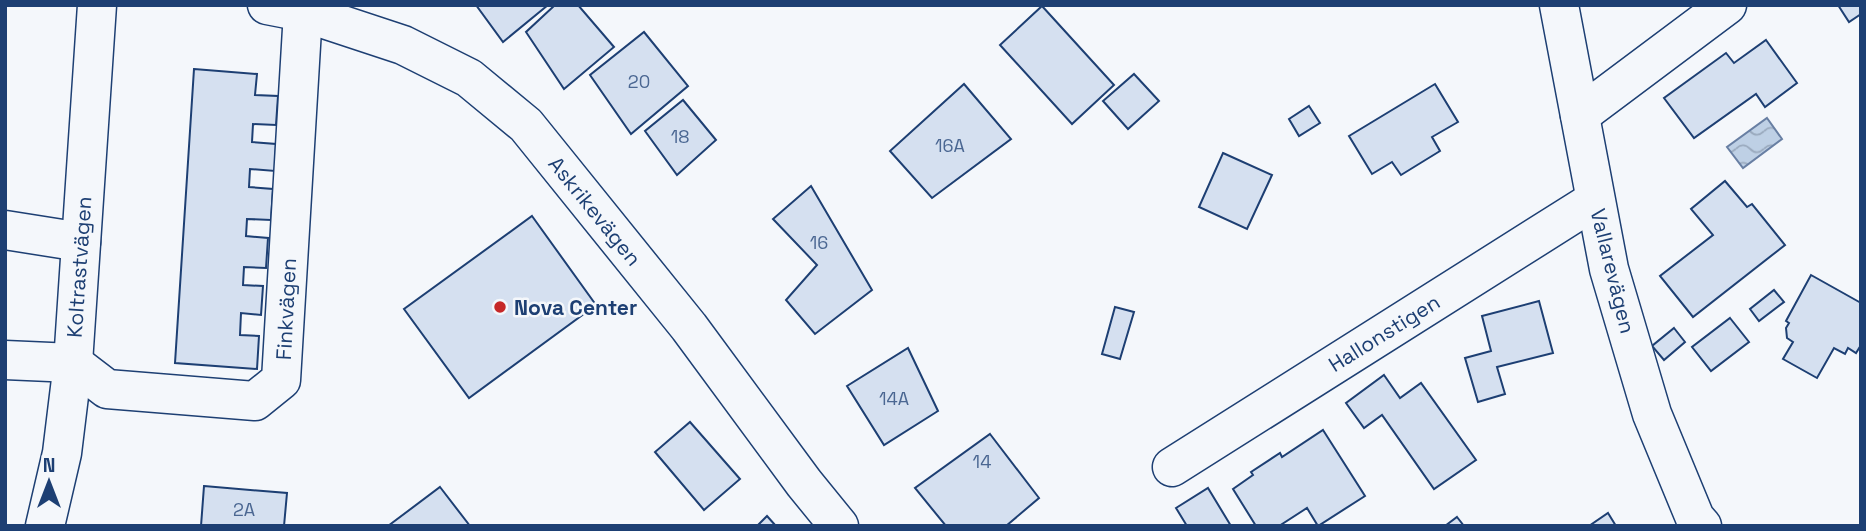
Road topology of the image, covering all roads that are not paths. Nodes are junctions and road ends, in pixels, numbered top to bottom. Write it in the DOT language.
graph roads {
  1 [pos="97,5"];
  2 [pos="1559,5"];
  3 [pos="1727,5"];
  4 [pos="285,9"];
  5 [pos="1580,115"];
  6 [pos="1595,200"];
  7 [pos="5,230"];
  8 [pos="81,242"];
  9 [pos="5,360"];
  10 [pos="73,363"];
  11 [pos="1172,467"];
  12 [pos="45,526"];
  13 [pos="839,526"];
  14 [pos="1702,526"];
  1 -- 8 [label="street, Koltrastvägen"];
  2 -- 5 [label="street, Vallarevägen"];
  3 -- 5 [label="street"];
  4 -- 10 [label="street, Finkvägen"];
  4 -- 13 [label="street, Askrikevägen"];
  5 -- 6 [label="street, Vallarevägen"];
  6 -- 11 [label="street, Hallonstigen"];
  6 -- 14 [label="street, Vallarevägen"];
  7 -- 8 [label="street"];
  8 -- 10 [label="street, Koltrastvägen"];
  9 -- 10 [label="street"];
  10 -- 12 [label="street, Koltrastvägen"];
}
